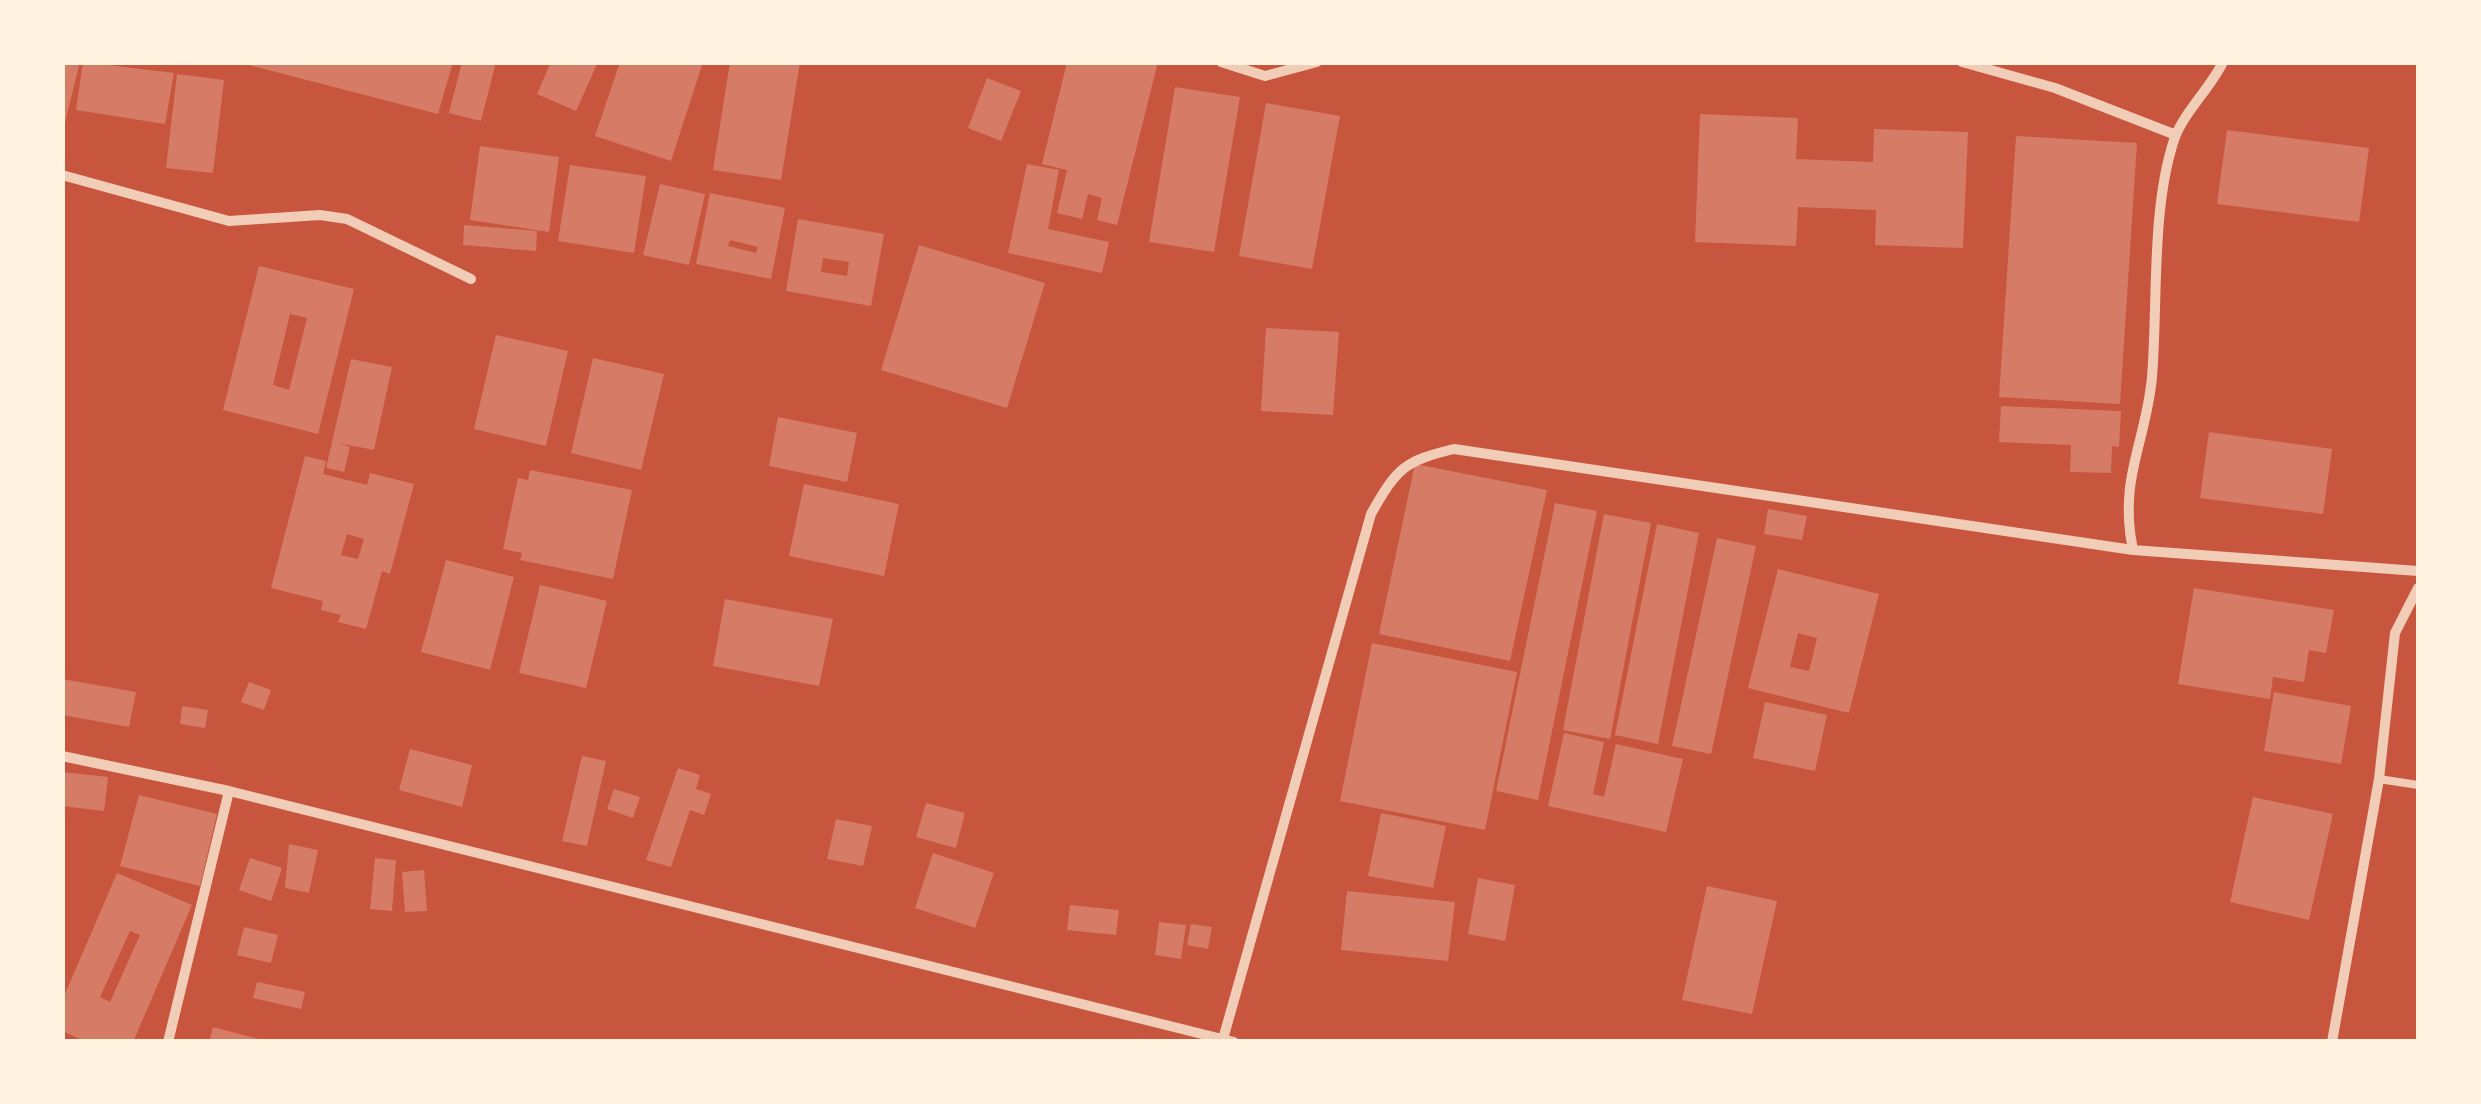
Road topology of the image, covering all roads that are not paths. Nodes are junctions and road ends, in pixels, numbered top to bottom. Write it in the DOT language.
graph roads {
  1 [pos="1221,62"];
  2 [pos="1317,62"];
  3 [pos="1962,62"];
  4 [pos="2223,62"];
  5 [pos="2176,135"];
  6 [pos="62,175"];
  7 [pos="471,279"];
  8 [pos="2133,550"];
  9 [pos="2418,571"];
  10 [pos="2418,588"];
  11 [pos="62,756"];
  12 [pos="2379,779"];
  13 [pos="2418,784"];
  14 [pos="229,792"];
  15 [pos="1228,1040"];
  16 [pos="168,1042"];
  17 [pos="2332,1042"];
  1 -- 2 [label="street"];
  3 -- 5 [label="street"];
  4 -- 5 [label="street"];
  5 -- 8 [label="street"];
  6 -- 7 [label="street"];
  8 -- 9 [label="street"];
  8 -- 15 [label="street"];
  10 -- 12 [label="street"];
  11 -- 14 [label="street"];
  12 -- 13 [label="lane"];
  12 -- 17 [label="street"];
  14 -- 15 [label="street"];
  14 -- 16 [label="street"];
}
